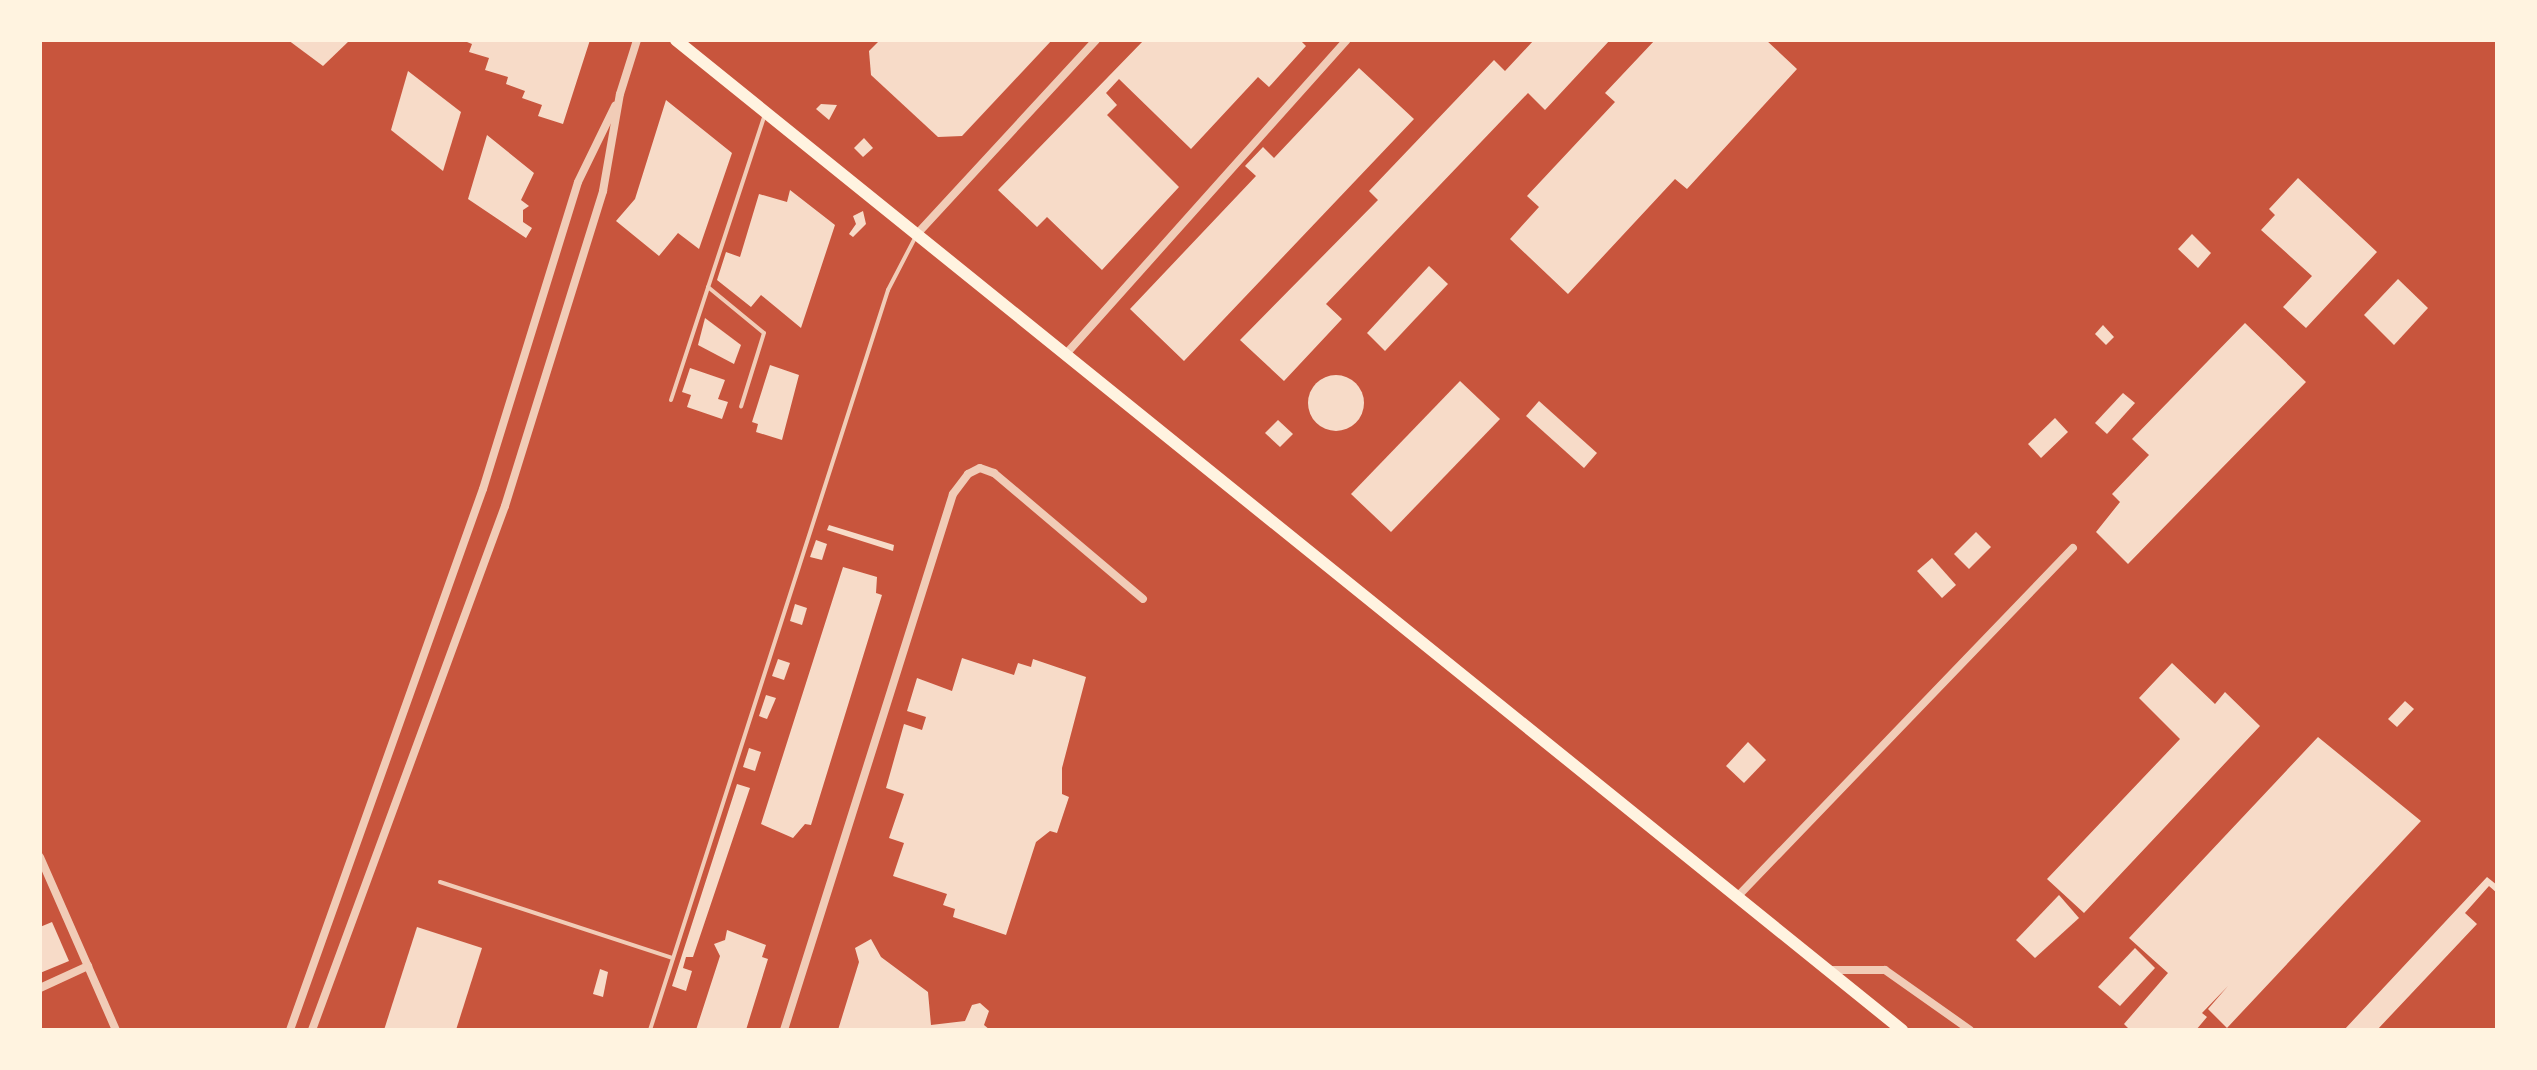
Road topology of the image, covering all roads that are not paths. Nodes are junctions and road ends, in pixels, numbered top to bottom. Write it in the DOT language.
graph roads {
  1 [pos="637,40"];
  2 [pos="676,40"];
  3 [pos="1096,40"];
  4 [pos="1347,40"];
  5 [pos="620,94"];
  6 [pos="766,112"];
  7 [pos="917,234"];
  8 [pos="708,287"];
  9 [pos="1066,354"];
  10 [pos="671,400"];
  11 [pos="741,407"];
  12 [pos="2073,548"];
  13 [pos="1143,599"];
  14 [pos="40,857"];
  15 [pos="440,882"];
  16 [pos="1738,896"];
  17 [pos="673,958"];
  18 [pos="88,966"];
  19 [pos="1830,970"];
  20 [pos="40,988"];
  21 [pos="116,1030"];
  22 [pos="290,1030"];
  23 [pos="312,1030"];
  24 [pos="650,1030"];
  25 [pos="784,1030"];
  26 [pos="1902,1030"];
  27 [pos="1970,1030"];
  1 -- 5 [label="street"];
  2 -- 6 [label="main road"];
  3 -- 7 [label="street"];
  4 -- 9 [label="street"];
  5 -- 22 [label="street"];
  5 -- 23 [label="street"];
  6 -- 7 [label="main road"];
  6 -- 8 [label="lane"];
  7 -- 9 [label="main road"];
  7 -- 17 [label="lane"];
  8 -- 10 [label="lane"];
  8 -- 11 [label="lane"];
  9 -- 16 [label="main road"];
  12 -- 16 [label="street"];
  13 -- 25 [label="street"];
  14 -- 18 [label="street"];
  15 -- 17 [label="lane"];
  16 -- 19 [label="main road"];
  17 -- 24 [label="lane"];
  18 -- 20 [label="street"];
  18 -- 21 [label="street"];
  19 -- 26 [label="main road"];
  19 -- 27 [label="street"];
}
